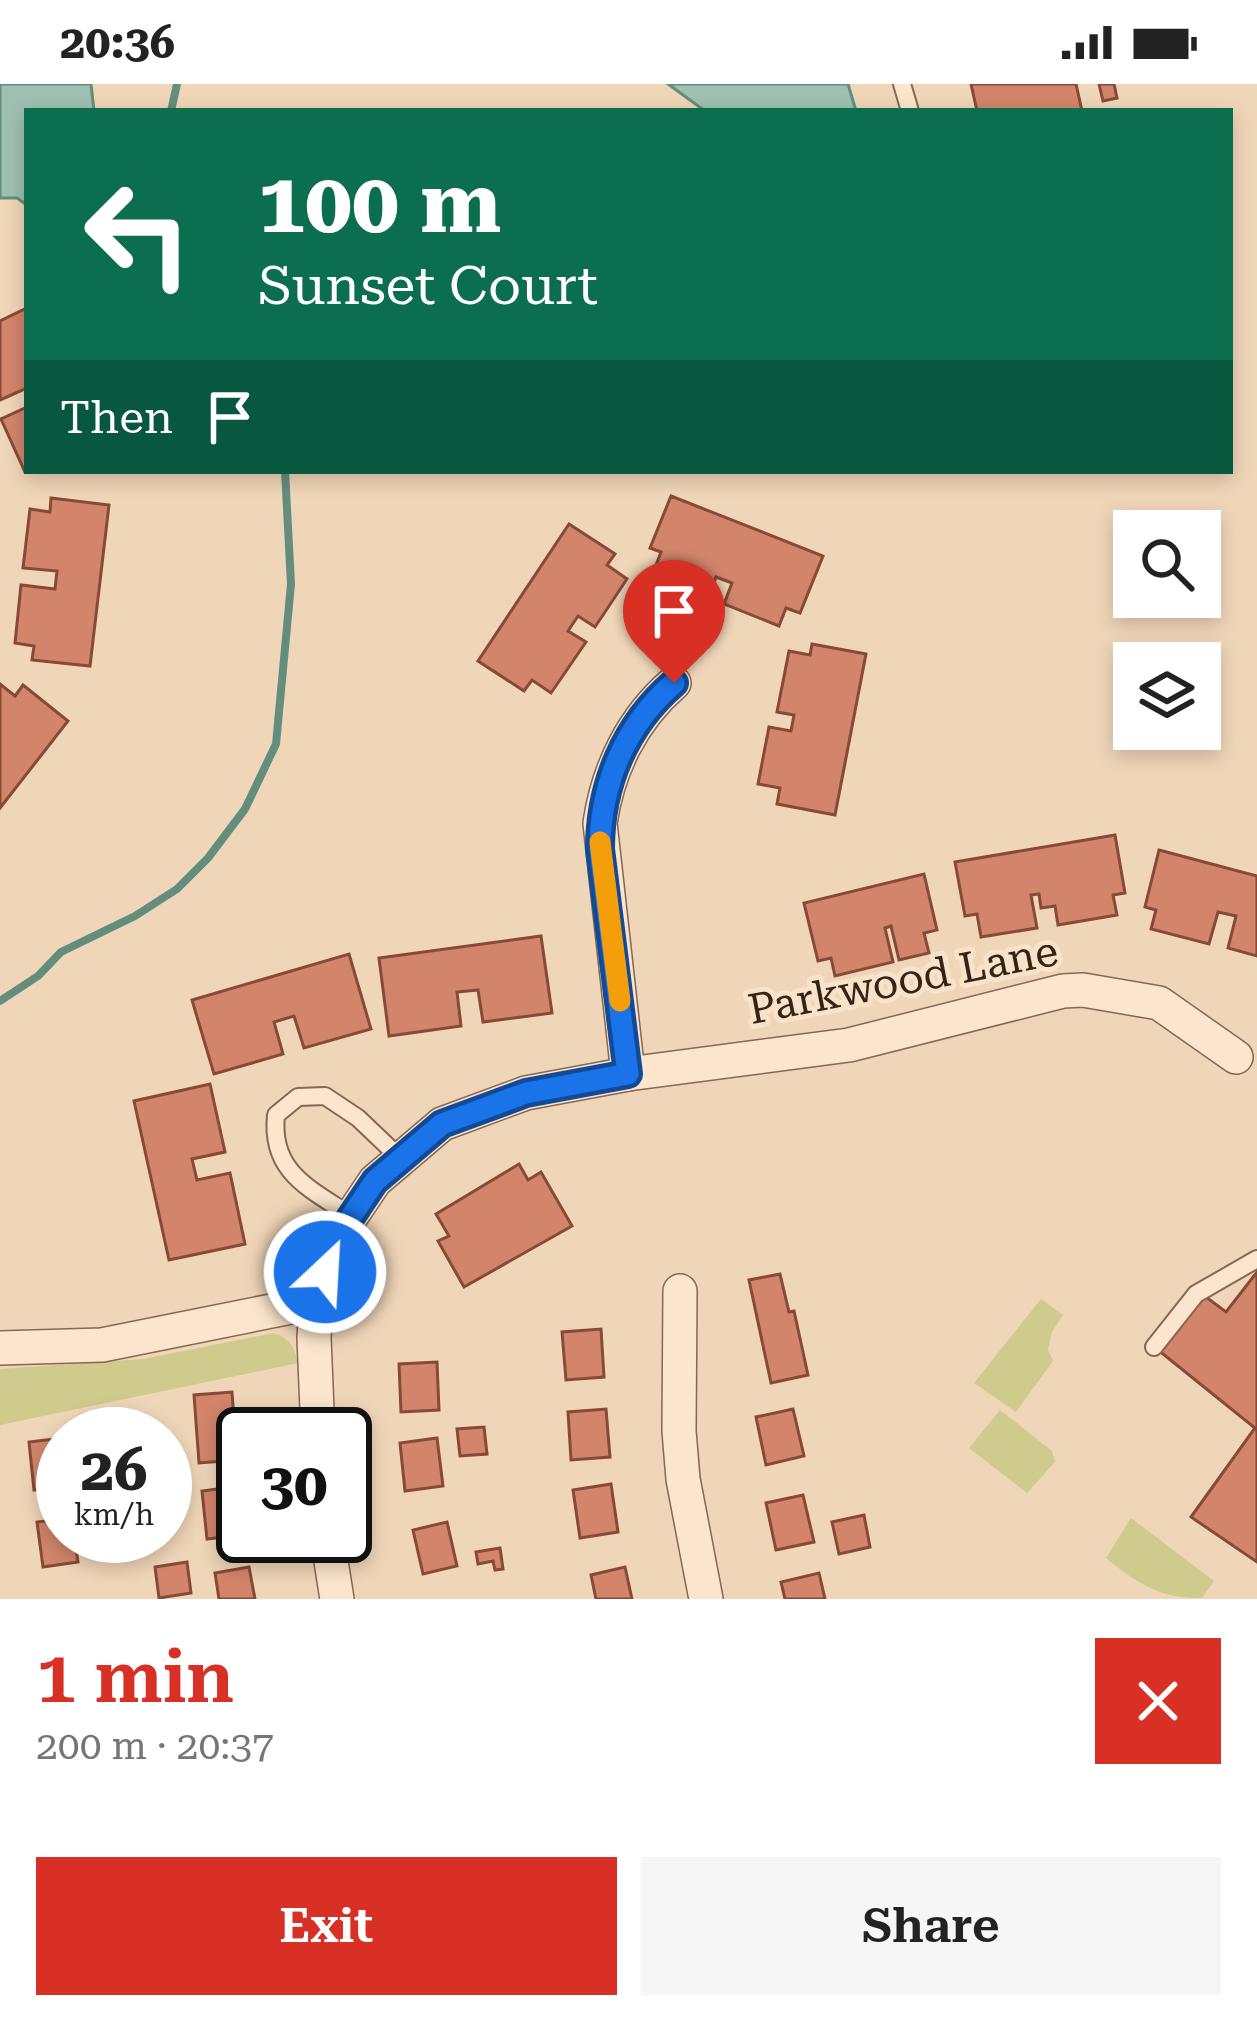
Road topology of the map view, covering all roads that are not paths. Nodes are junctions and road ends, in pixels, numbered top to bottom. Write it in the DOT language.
graph roads {
  1 [pos="674,683"];
  2 [pos="1235,1057"];
  3 [pos="628,1074"];
  4 [pos="401,1159"];
  5 [pos="351,1216"];
  6 [pos="1257,1259"];
  7 [pos="680,1291"];
  8 [pos="316,1303"];
  9 [pos="1154,1347"];
  10 [pos="0,1348"];
  11 [pos="318,1407"];
  12 [pos="332,1563"];
  13 [pos="337,1599"];
  14 [pos="706,1599"];
  1 -- 3 [label="street"];
  2 -- 3 [label="street, Parkwood Lane"];
  3 -- 4 [label="street, Parkwood Lane"];
  4 -- 5 [label="street, Parkwood Lane"];
  4 -- 5 [label="lane"];
  5 -- 8 [label="street, Parkwood Lane"];
  6 -- 9 [label="lane"];
  7 -- 14 [label="street"];
  8 -- 10 [label="street"];
  8 -- 11 [label="street, Parkwood Lane"];
  12 -- 13 [label="street"];
}
